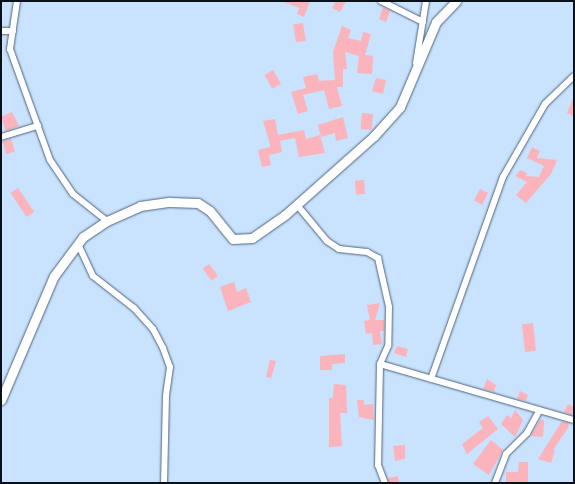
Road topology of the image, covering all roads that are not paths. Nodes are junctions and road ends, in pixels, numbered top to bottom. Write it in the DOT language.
graph roads {
  1 [pos="16,1"];
  2 [pos="381,1"];
  3 [pos="426,1"];
  4 [pos="456,1"];
  5 [pos="423,22"];
  6 [pos="1,31"];
  7 [pos="13,31"];
  8 [pos="574,76"];
  9 [pos="412,82"];
  10 [pos="38,126"];
  11 [pos="1,137"];
  12 [pos="296,205"];
  13 [pos="107,221"];
  14 [pos="78,244"];
  15 [pos="380,364"];
  16 [pos="431,379"];
  17 [pos="1,400"];
  18 [pos="540,410"];
  19 [pos="574,420"];
  20 [pos="164,483"];
  21 [pos="385,483"];
  22 [pos="494,483"];
  1 -- 7 [label="street"];
  2 -- 5 [label="street"];
  3 -- 5 [label="street"];
  4 -- 9 [label="street"];
  5 -- 9 [label="street"];
  6 -- 7 [label="street"];
  7 -- 10 [label="street"];
  8 -- 16 [label="street"];
  9 -- 12 [label="street"];
  10 -- 11 [label="street"];
  10 -- 13 [label="street"];
  12 -- 13 [label="street"];
  12 -- 15 [label="street"];
  13 -- 14 [label="street"];
  14 -- 17 [label="street"];
  14 -- 20 [label="street"];
  15 -- 16 [label="street"];
  15 -- 21 [label="street"];
  16 -- 18 [label="street"];
  18 -- 19 [label="street"];
  18 -- 22 [label="street"];
}
